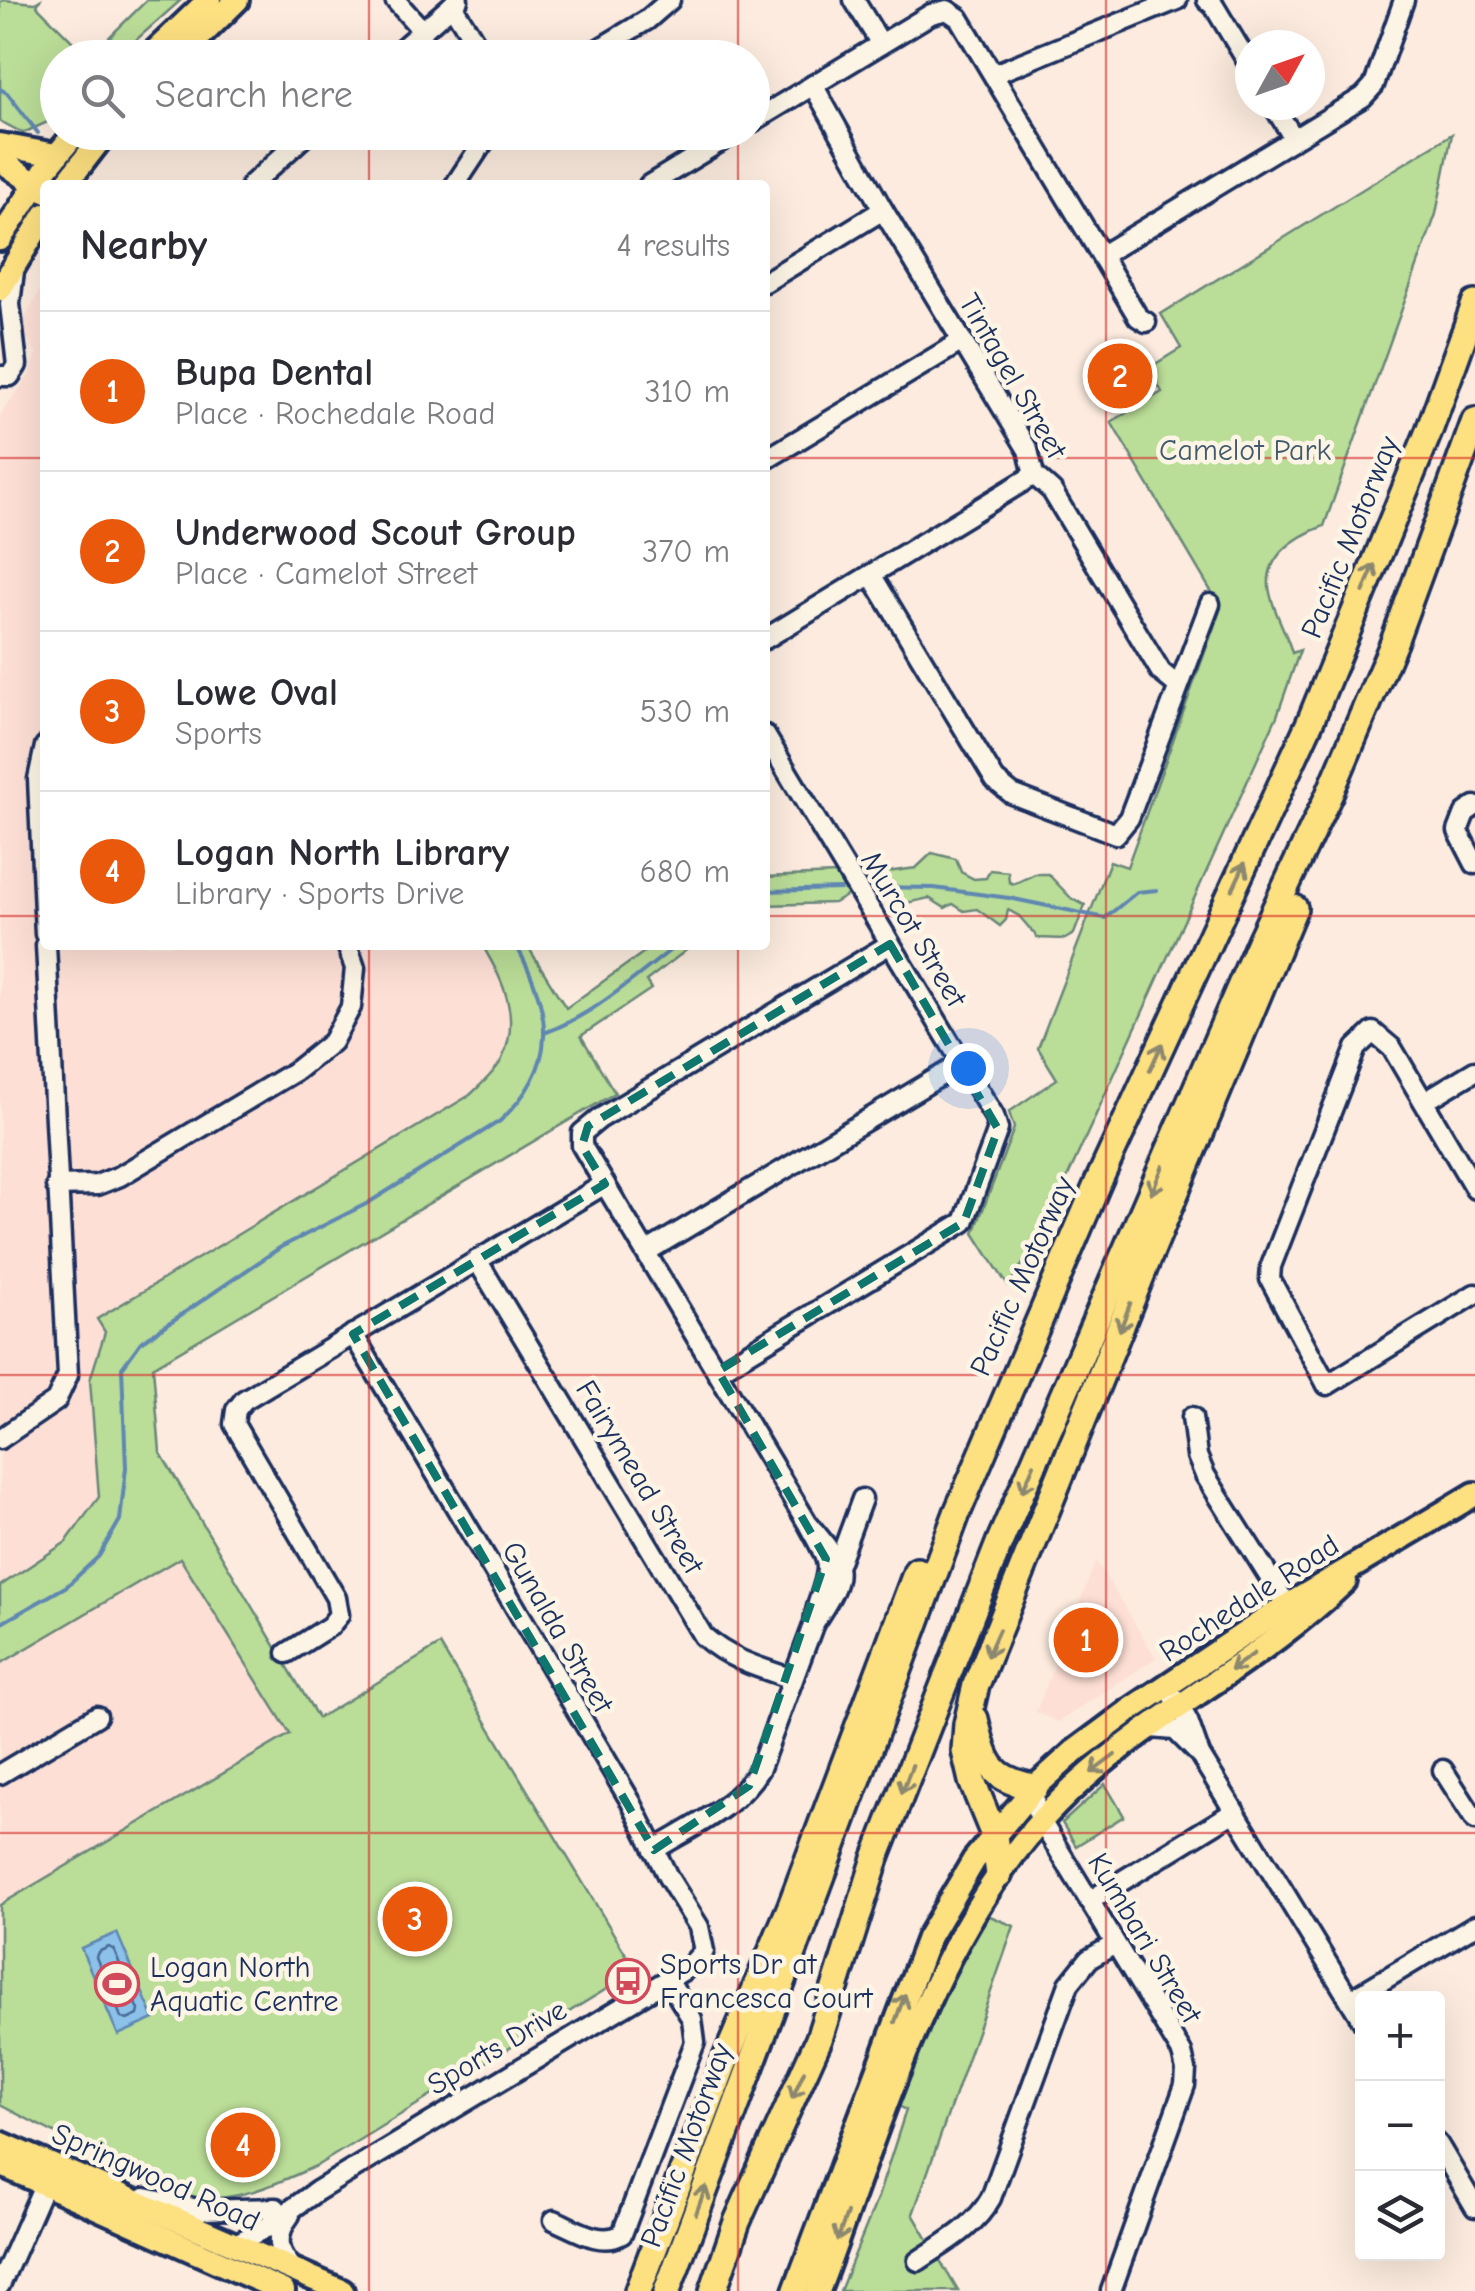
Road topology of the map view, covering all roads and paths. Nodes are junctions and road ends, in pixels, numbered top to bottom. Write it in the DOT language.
graph roads {
  1 [pos="210,0"];
  2 [pos="237,0"];
  3 [pos="395,0"];
  4 [pos="854,0"];
  5 [pos="1177,0"];
  6 [pos="1207,0"];
  7 [pos="1404,0"];
  8 [pos="455,3"];
  9 [pos="663,3"];
  10 [pos="422,30"];
  11 [pos="167,40"];
  12 [pos="196,40"];
  13 [pos="411,40"];
  14 [pos="475,40"];
  15 [pos="610,40"];
  16 [pos="1235,43"];
  17 [pos="880,44"];
  18 [pos="994,74"];
  19 [pos="813,86"];
  20 [pos="770,111"];
  21 [pos="1283,120"];
  22 [pos="1293,137"];
  23 [pos="0,145"];
  24 [pos="60,150"];
  25 [pos="92,150"];
  26 [pos="289,150"];
  27 [pos="478,150"];
  28 [pos="707,150"];
  29 [pos="56,155"];
  30 [pos="0,160"];
  31 [pos="0,178"];
  32 [pos="47,180"];
  33 [pos="69,180"];
  34 [pos="256,180"];
  35 [pos="458,180"];
  36 [pos="658,180"];
  37 [pos="40,199"];
  38 [pos="883,210"];
  39 [pos="0,239"];
  40 [pos="1102,255"];
  41 [pos="16,261"];
  42 [pos="770,279"];
  43 [pos="0,289"];
  44 [pos="1475,304"];
  45 [pos="1146,322"];
  46 [pos="962,342"];
  47 [pos="9,358"];
  48 [pos="0,378"];
  49 [pos="1475,420"];
  50 [pos="770,457"];
  51 [pos="1034,476"];
  52 [pos="872,576"];
  53 [pos="1210,604"];
  54 [pos="770,636"];
  55 [pos="1394,642"];
  56 [pos="1177,686"];
  57 [pos="770,748"];
  58 [pos="40,769"];
  59 [pos="1475,806"];
  60 [pos="40,823"];
  61 [pos="1475,864"];
  62 [pos="890,944"];
  63 [pos="46,950"];
  64 [pos="349,950"];
  65 [pos="962,1062"];
  66 [pos="1475,1071"];
  67 [pos="1425,1101"];
  68 [pos="1100,1178"];
  69 [pos="605,1184"];
  70 [pos="56,1186"];
  71 [pos="1475,1189"];
  72 [pos="646,1252"];
  73 [pos="477,1260"];
  74 [pos="1475,1294"];
  75 [pos="354,1334"];
  76 [pos="718,1371"];
  77 [pos="1192,1417"];
  78 [pos="0,1438"];
  79 [pos="1475,1494"];
  80 [pos="862,1499"];
  81 [pos="808,1524"];
  82 [pos="850,1532"];
  83 [pos="824,1542"];
  84 [pos="833,1564"];
  85 [pos="1292,1614"];
  86 [pos="287,1653"];
  87 [pos="793,1678"];
  88 [pos="1173,1696"];
  89 [pos="970,1705"];
  90 [pos="97,1716"];
  91 [pos="1151,1728"];
  92 [pos="1200,1755"];
  93 [pos="1443,1770"];
  94 [pos="0,1774"];
  95 [pos="1035,1788"];
  96 [pos="1234,1812"];
  97 [pos="1475,1820"];
  98 [pos="1042,1821"];
  99 [pos="994,1835"];
  100 [pos="654,1850"];
  101 [pos="999,1875"];
  102 [pos="1092,1900"];
  103 [pos="1475,1925"];
  104 [pos="1115,1944"];
  105 [pos="704,1951"];
  106 [pos="668,1980"];
  107 [pos="1350,2000"];
  108 [pos="1355,2008"];
  109 [pos="0,2143"];
  110 [pos="1445,2156"];
  111 [pos="0,2164"];
  112 [pos="48,2174"];
  113 [pos="91,2181"];
  114 [pos="316,2190"];
  115 [pos="116,2191"];
  116 [pos="1475,2206"];
  117 [pos="297,2207"];
  118 [pos="276,2208"];
  119 [pos="112,2215"];
  120 [pos="554,2220"];
  121 [pos="229,2255"];
  122 [pos="918,2260"];
  123 [pos="302,2274"];
  124 [pos="0,2285"];
  125 [pos="282,2291"];
  126 [pos="342,2291"];
  127 [pos="638,2291"];
  128 [pos="667,2291"];
  129 [pos="714,2291"];
  130 [pos="795,2291"];
  131 [pos="818,2291"];
  132 [pos="1112,2291"];
  1 -- 11 [label="main road"];
  2 -- 12 [label="main road"];
  3 -- 10 [label="street"];
  4 -- 17 [label="street"];
  5 -- 18 [label="street"];
  6 -- 16 [label="street"];
  7 -- 22 [label="street"];
  8 -- 10 [label="street"];
  8 -- 14 [label="street"];
  9 -- 15 [label="street"];
  10 -- 13 [label="street"];
  17 -- 18 [label="street"];
  17 -- 19 [label="street"];
  18 -- 40 [label="street"];
  19 -- 20 [label="street"];
  19 -- 38 [label="street, Tintagel Street"];
  21 -- 22 [label="street"];
  22 -- 40 [label="street"];
  23 -- 29 [label="main road"];
  24 -- 29 [label="main road"];
  25 -- 33 [label="main road"];
  26 -- 34 [label="street"];
  27 -- 35 [label="street"];
  28 -- 36 [label="street"];
  29 -- 32 [label="main road"];
  30 -- 37 [label="main road"];
  31 -- 37 [label="main road"];
  37 -- 39 [label="main road"];
  37 -- 41 [label="main road"];
  38 -- 42 [label="street"];
  38 -- 46 [label="street, Tintagel Street"];
  40 -- 45 [label="street"];
  41 -- 43 [label="main road"];
  41 -- 47 [label="street"];
  68 -- 44 [label="highway, Pacific Motorway, one-way"];
  46 -- 50 [label="street"];
  46 -- 51 [label="street, Tintagel Street"];
  47 -- 48 [label="street"];
  49 -- 55 [label="highway"];
  51 -- 52 [label="street"];
  51 -- 56 [label="street, Tintagel Street"];
  52 -- 54 [label="street"];
  52 -- 56 [label="street"];
  53 -- 56 [label="street"];
  55 -- 89 [label="highway, one-way"];
  55 -- 129 [label="highway, one-way"];
  57 -- 62 [label="street, Murcot Street"];
  58 -- 60 [label="street"];
  59 -- 61 [label="street"];
  62 -- 65 [label="street, Murcot Street"];
  62 -- 69 [label="street"];
  63 -- 70 [label="street"];
  64 -- 70 [label="street"];
  65 -- 72 [label="street"];
  65 -- 76 [label="street, Murcot Street"];
  66 -- 67 [label="street"];
  67 -- 71 [label="street"];
  67 -- 74 [label="street"];
  68 -- 127 [label="highway"];
  128 -- 68 [label="highway, Pacific Motorway, one-way"];
  69 -- 72 [label="street"];
  69 -- 73 [label="street"];
  70 -- 78 [label="street"];
  72 -- 76 [label="street"];
  73 -- 75 [label="street"];
  73 -- 87 [label="street, Fairymead Street"];
  75 -- 86 [label="street"];
  75 -- 100 [label="street, Gunalda Street"];
  76 -- 81 [label="street"];
  77 -- 85 [label="street"];
  79 -- 85 [label="main road, Rochedale Road"];
  80 -- 82 [label="street"];
  81 -- 83 [label="street"];
  81 -- 84 [label="street"];
  82 -- 83 [label="street"];
  82 -- 84 [label="street"];
  83 -- 84 [label="street"];
  84 -- 87 [label="street"];
  85 -- 88 [label="main road, Rochedale Road"];
  87 -- 100 [label="street"];
  88 -- 91 [label="main road, Rochedale Road"];
  88 -- 92 [label="street"];
  88 -- 95 [label="main road, Rochedale Road"];
  89 -- 95 [label="highway"];
  89 -- 99 [label="highway"];
  90 -- 94 [label="street"];
  91 -- 92 [label="street"];
  91 -- 98 [label="main road, Rochedale Road, one-way"];
  92 -- 96 [label="street"];
  93 -- 97 [label="street"];
  95 -- 98 [label="street, Kumbari Street"];
  95 -- 99 [label="main road, Rochedale Road"];
  96 -- 102 [label="street"];
  96 -- 107 [label="street"];
  98 -- 101 [label="main road, Rochedale Road"];
  98 -- 102 [label="street, Kumbari Street"];
  99 -- 101 [label="highway"];
  130 -- 99 [label="main road, Rochedale Road, one-way"];
  100 -- 105 [label="street, Gunalda Street"];
  101 -- 131 [label="main road, Rochedale Road, one-way"];
  102 -- 104 [label="street, Kumbari Street"];
  103 -- 107 [label="street"];
  104 -- 122 [label="street"];
  104 -- 132 [label="street, Kumbari Street"];
  105 -- 106 [label="street, Sports Drive"];
  106 -- 114 [label="street, Sports Drive"];
  106 -- 120 [label="street"];
  107 -- 108 [label="street"];
  109 -- 112 [label="main road, Springwood Road"];
  110 -- 116 [label="street"];
  111 -- 112 [label="main road, Springwood Road"];
  112 -- 113 [label="main road, Springwood Road"];
  112 -- 119 [label="main road, Springwood Road"];
  112 -- 124 [label="street"];
  113 -- 115 [label="main road, Springwood Road"];
  113 -- 119 [label="main road"];
  114 -- 117 [label="street, Sports Drive"];
  114 -- 118 [label="street, Sports Drive"];
  115 -- 118 [label="street, Sports Drive"];
  115 -- 121 [label="main road, Springwood Road"];
  117 -- 121 [label="street, Sports Drive"];
  117 -- 123 [label="street"];
  118 -- 121 [label="street, Sports Drive"];
  119 -- 121 [label="main road, Springwood Road"];
  121 -- 123 [label="main road, Springwood Road"];
  121 -- 125 [label="main road, Springwood Road"];
  123 -- 126 [label="main road, Springwood Road"];
}
